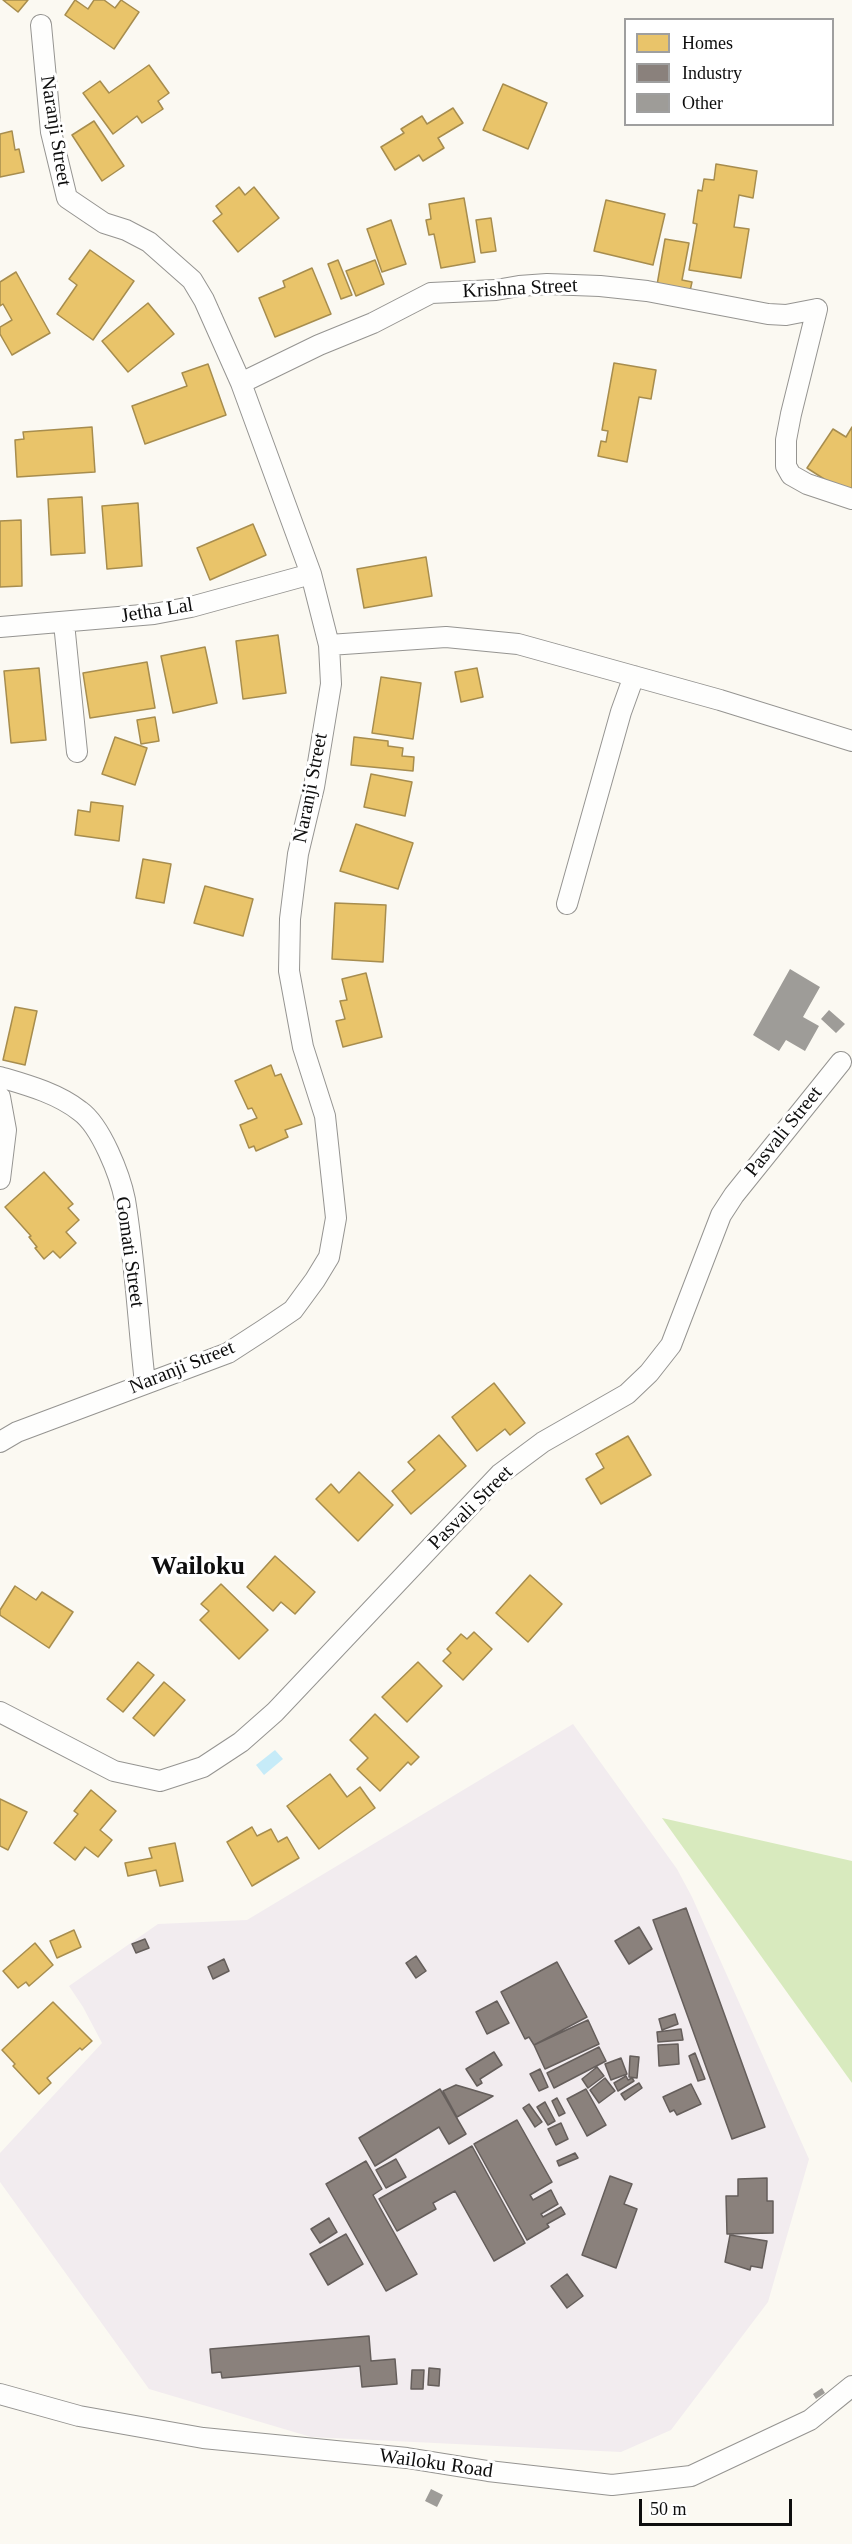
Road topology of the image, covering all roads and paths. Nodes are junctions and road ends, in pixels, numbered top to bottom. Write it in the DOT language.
graph roads {
  1 [pos="41,25"];
  2 [pos="241,383"];
  3 [pos="852,499"];
  4 [pos="311,574"];
  5 [pos="64,623"];
  6 [pos="0,627"];
  7 [pos="329,645"];
  8 [pos="634,676"];
  9 [pos="852,741"];
  10 [pos="76,752"];
  11 [pos="567,904"];
  12 [pos="841,1062"];
  13 [pos="0,1077"];
  14 [pos="0,1097"];
  15 [pos="0,1179"];
  16 [pos="145,1383"];
  17 [pos="0,1442"];
  18 [pos="0,1712"];
  19 [pos="852,2386"];
  20 [pos="0,2394"];
  1 -- 2 [label="street, Naranji Street"];
  2 -- 3 [label="street, Krishna Street"];
  2 -- 4 [label="street, Naranji Street"];
  4 -- 5 [label="street, Jetha Lal"];
  4 -- 7 [label="street, Naranji Street"];
  5 -- 6 [label="street, Jetha Lal"];
  5 -- 10 [label="street"];
  7 -- 8 [label="street"];
  7 -- 16 [label="street, Naranji Street"];
  8 -- 9 [label="street"];
  8 -- 11 [label="street"];
  12 -- 18 [label="street, Pasvali Street"];
  13 -- 16 [label="street, Gomati Street"];
  14 -- 15 [label="street"];
  16 -- 17 [label="street, Naranji Street"];
  19 -- 20 [label="street, Wailoku Road"];
}
